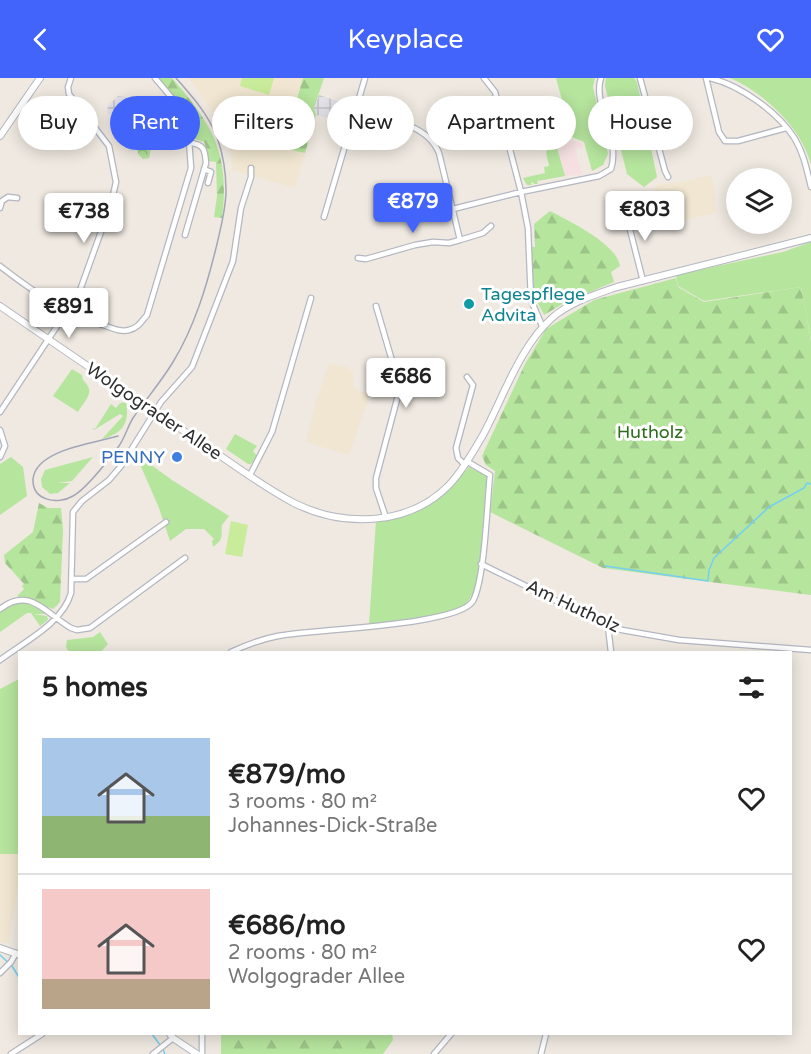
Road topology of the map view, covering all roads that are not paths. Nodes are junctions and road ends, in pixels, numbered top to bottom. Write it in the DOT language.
graph roads {
  1 [pos="40,78"];
  2 [pos="71,78"];
  3 [pos="155,78"];
  4 [pos="365,78"];
  5 [pos="484,78"];
  6 [pos="601,78"];
  7 [pos="640,78"];
  8 [pos="708,78"];
  9 [pos="170,96"];
  10 [pos="359,96"];
  11 [pos="414,127"];
  12 [pos="786,128"];
  13 [pos="0,136"];
  14 [pos="200,146"];
  15 [pos="190,150"];
  16 [pos="343,150"];
  17 [pos="251,168"];
  18 [pos="204,169"];
  19 [pos="669,177"];
  20 [pos="208,183"];
  21 [pos="811,188"];
  22 [pos="521,192"];
  23 [pos="16,198"];
  24 [pos="0,208"];
  25 [pos="453,209"];
  26 [pos="625,210"];
  27 [pos="324,217"];
  28 [pos="491,226"];
  29 [pos="185,235"];
  30 [pos="811,238"];
  31 [pos="460,240"];
  32 [pos="358,258"];
  33 [pos="0,266"];
  34 [pos="643,281"];
  35 [pos="311,298"];
  36 [pos="0,306"];
  37 [pos="376,306"];
  38 [pos="67,311"];
  39 [pos="543,328"];
  40 [pos="48,339"];
  41 [pos="467,377"];
  42 [pos="155,411"];
  43 [pos="0,412"];
  44 [pos="0,430"];
  45 [pos="0,457"];
  46 [pos="467,464"];
  47 [pos="250,475"];
  48 [pos="386,518"];
  49 [pos="166,522"];
  50 [pos="185,558"];
  51 [pos="481,564"];
  52 [pos="72,579"];
  53 [pos="0,609"];
  54 [pos="56,619"];
  55 [pos="608,626"];
  56 [pos="811,650"];
  57 [pos="233,651"];
  58 [pos="611,651"];
  59 [pos="0,660"];
  60 [pos="0,948"];
  61 [pos="18,954"];
  62 [pos="0,973"];
  63 [pos="40,1035"];
  64 [pos="202,1035"];
  65 [pos="450,1035"];
  66 [pos="546,1035"];
  67 [pos="172,1036"];
  68 [pos="11,1054"];
  69 [pos="153,1054"];
  70 [pos="197,1054"];
  71 [pos="202,1054"];
  72 [pos="434,1054"];
  73 [pos="541,1054"];
  1 -- 13 [label="main road"];
  2 -- 38 [label="street"];
  3 -- 9 [label="street"];
  4 -- 10 [label="street"];
  5 -- 22 [label="street"];
  6 -- 22 [label="street"];
  7 -- 19 [label="street"];
  8 -- 12 [label="street"];
  8 -- 12 [label="street"];
  11 -- 25 [label="street"];
  12 -- 21 [label="street"];
  14 -- 18 [label="street"];
  15 -- 38 [label="street"];
  16 -- 27 [label="street"];
  17 -- 42 [label="street"];
  18 -- 20 [label="street"];
  18 -- 29 [label="street"];
  22 -- 25 [label="street"];
  22 -- 39 [label="street"];
  23 -- 24 [label="street"];
  25 -- 31 [label="street"];
  26 -- 34 [label="street"];
  28 -- 31 [label="street"];
  30 -- 34 [label="main road, Wolgograder Allee"];
  31 -- 32 [label="street"];
  33 -- 38 [label="street"];
  34 -- 39 [label="main road, Wolgograder Allee"];
  35 -- 47 [label="street"];
  36 -- 40 [label="main road, Wolgograder Allee"];
  37 -- 48 [label="street"];
  38 -- 40 [label="street"];
  39 -- 46 [label="main road, Wolgograder Allee"];
  40 -- 42 [label="main road, Wolgograder Allee"];
  40 -- 43 [label="street"];
  41 -- 46 [label="street"];
  42 -- 47 [label="main road, Wolgograder Allee"];
  42 -- 52 [label="street"];
  44 -- 45 [label="street"];
  46 -- 48 [label="main road, Wolgograder Allee"];
  46 -- 51 [label="street"];
  47 -- 48 [label="main road, Wolgograder Allee"];
  49 -- 52 [label="street"];
  50 -- 54 [label="street"];
  51 -- 55 [label="street, Am Hutholz"];
  51 -- 57 [label="street"];
  52 -- 54 [label="street"];
  53 -- 54 [label="street"];
  54 -- 59 [label="street"];
  55 -- 56 [label="street, Am Hutholz"];
  55 -- 58 [label="street"];
  60 -- 61 [label="main road"];
  61 -- 62 [label="street"];
  63 -- 68 [label="street"];
  64 -- 71 [label="street"];
  65 -- 72 [label="street"];
  66 -- 73 [label="street"];
  67 -- 69 [label="street"];
  67 -- 70 [label="main road"];
}
